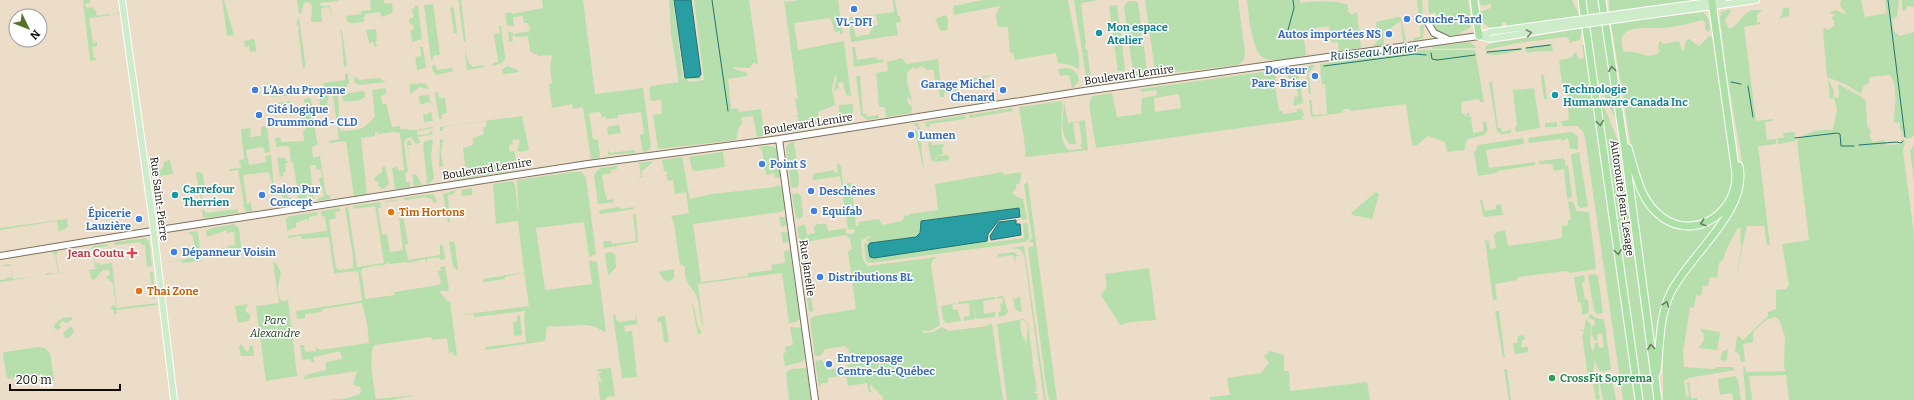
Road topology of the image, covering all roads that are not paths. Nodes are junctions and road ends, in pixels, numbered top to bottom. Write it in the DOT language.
graph roads {
  1 [pos="122,0"];
  2 [pos="1474,0"];
  3 [pos="1582,0"];
  4 [pos="1602,0"];
  5 [pos="1723,0"];
  6 [pos="1756,0"];
  7 [pos="1712,4"];
  8 [pos="1427,21"];
  9 [pos="1479,36"];
  10 [pos="1452,40"];
  11 [pos="1730,125"];
  12 [pos="1621,127"];
  13 [pos="779,139"];
  14 [pos="154,232"];
  15 [pos="0,256"];
  16 [pos="1656,386"];
  17 [pos="174,400"];
  18 [pos="815,400"];
  19 [pos="1639,400"];
  20 [pos="1658,400"];
  1 -- 14 [label="main road, Rue Saint-Pierre"];
  2 -- 9 [label="highway"];
  3 -- 19 [label="highway, Autoroute Jean-Lesage, one-way"];
  12 -- 4 [label="highway, Autoroute Jean-Lesage, one-way"];
  5 -- 7 [label="main road"];
  6 -- 7 [label="main road"];
  7 -- 9 [label="main road, Boulevard Lemire, bridge"];
  7 -- 11 [label="highway"];
  8 -- 10 [label="main road"];
  9 -- 10 [label="main road, Boulevard Lemire"];
  10 -- 13 [label="main road, Boulevard Lemire"];
  11 -- 12 [label="highway, one-way"];
  16 -- 11 [label="highway, one-way"];
  16 -- 12 [label="highway, Autoroute Jean-Lesage, one-way"];
  13 -- 14 [label="main road, Boulevard Lemire"];
  13 -- 18 [label="main road, Rue Janelle"];
  14 -- 15 [label="main road, Boulevard Lemire"];
  14 -- 17 [label="main road, Rue Saint-Pierre"];
  16 -- 20 [label="highway, Autoroute Jean-Lesage"];
}
